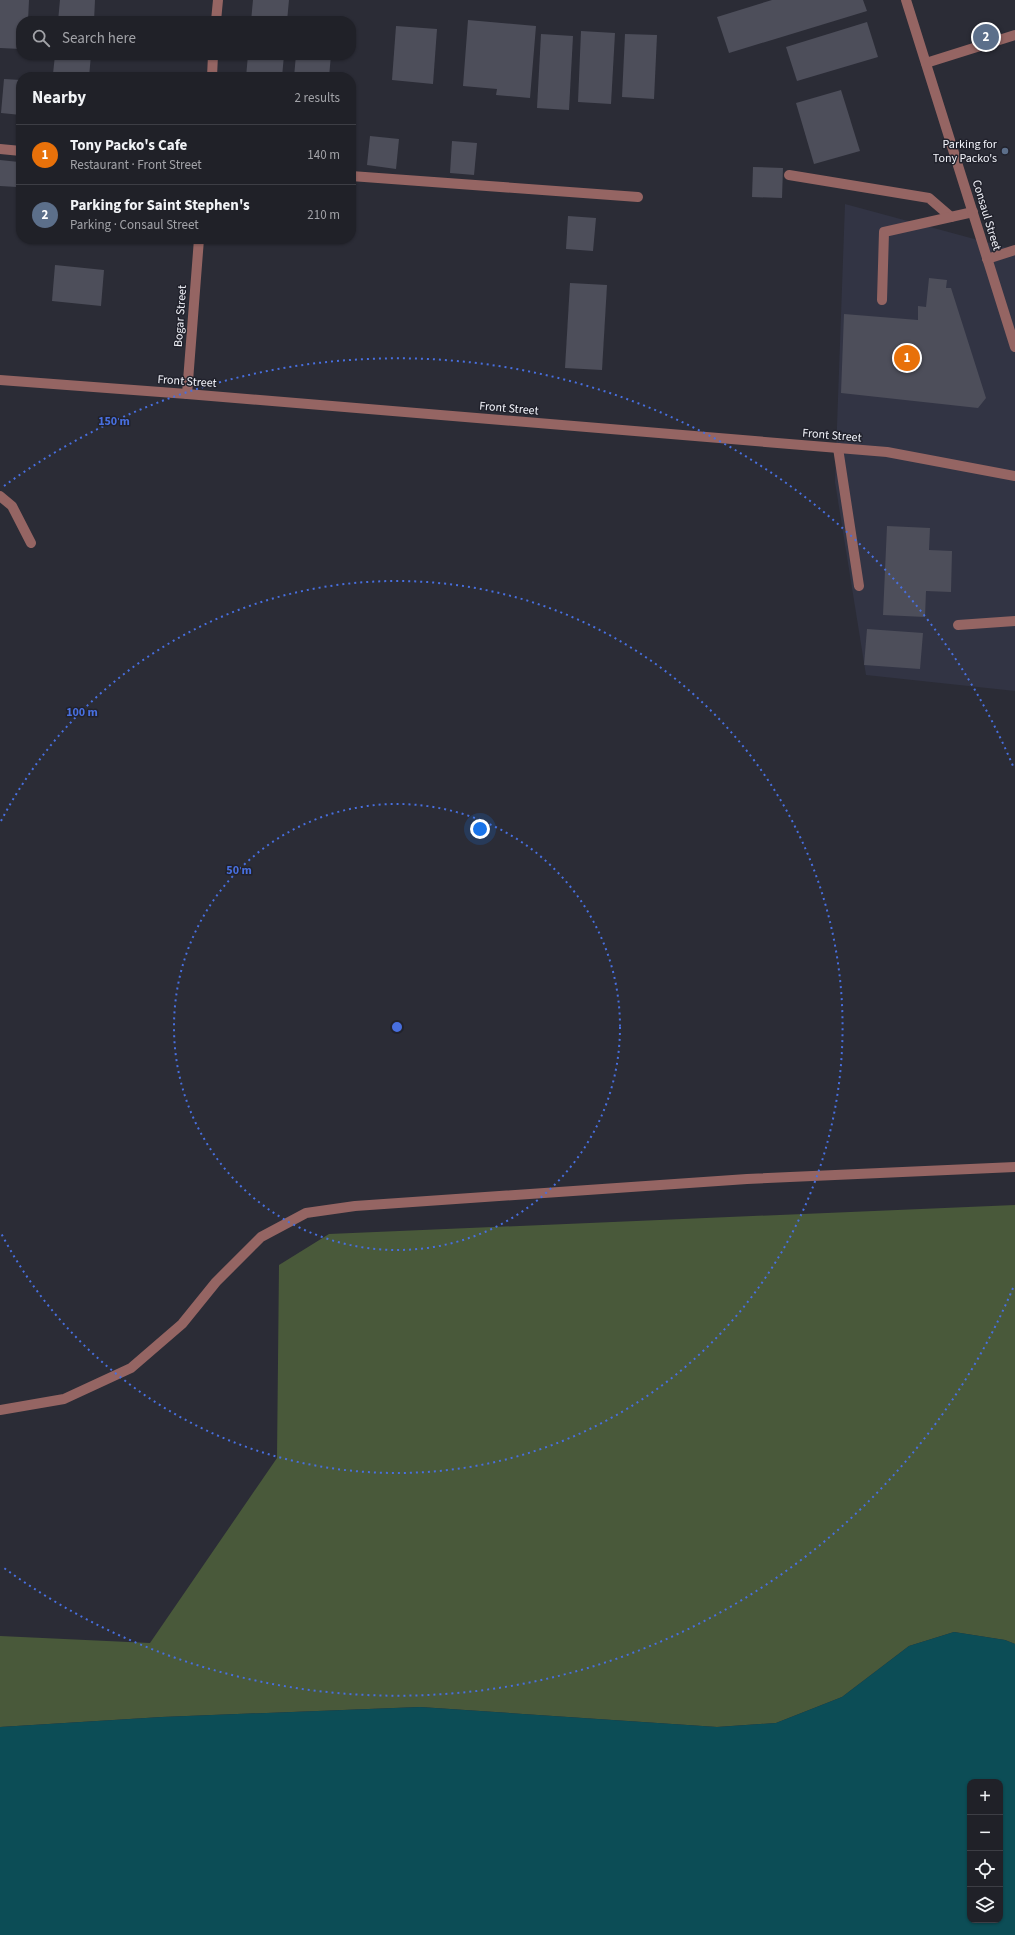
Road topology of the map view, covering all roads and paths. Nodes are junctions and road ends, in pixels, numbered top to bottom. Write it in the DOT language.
graph roads {
  1 [pos="218,0"];
  2 [pos="906,0"];
  3 [pos="216,16"];
  4 [pos="1015,35"];
  5 [pos="214,60"];
  6 [pos="926,63"];
  7 [pos="212,72"];
  8 [pos="0,149"];
  9 [pos="16,151"];
  10 [pos="789,175"];
  11 [pos="356,176"];
  12 [pos="638,197"];
  13 [pos="973,212"];
  14 [pos="951,217"];
  15 [pos="199,244"];
  16 [pos="1015,250"];
  17 [pos="987,259"];
  18 [pos="882,300"];
  19 [pos="1015,347"];
  20 [pos="0,380"];
  21 [pos="188,394"];
  22 [pos="838,448"];
  23 [pos="1015,476"];
  24 [pos="0,496"];
  25 [pos="31,543"];
  26 [pos="859,586"];
  27 [pos="1015,621"];
  28 [pos="958,625"];
  29 [pos="1015,1166"];
  30 [pos="0,1410"];
  1 -- 3 [label="street"];
  2 -- 6 [label="street, Consaul Street"];
  4 -- 6 [label="street"];
  5 -- 7 [label="street"];
  6 -- 13 [label="street, Consaul Street"];
  8 -- 9 [label="street"];
  10 -- 14 [label="street"];
  11 -- 12 [label="street"];
  13 -- 14 [label="street"];
  13 -- 17 [label="street, Consaul Street"];
  14 -- 18 [label="street"];
  15 -- 21 [label="street, Bogar Street"];
  16 -- 17 [label="street"];
  17 -- 19 [label="street, Consaul Street"];
  20 -- 21 [label="street, Front Street"];
  21 -- 22 [label="street, Front Street"];
  22 -- 23 [label="street, Front Street"];
  22 -- 26 [label="street"];
  24 -- 25 [label="street"];
  27 -- 28 [label="street"];
  29 -- 30 [label="street"];
}
